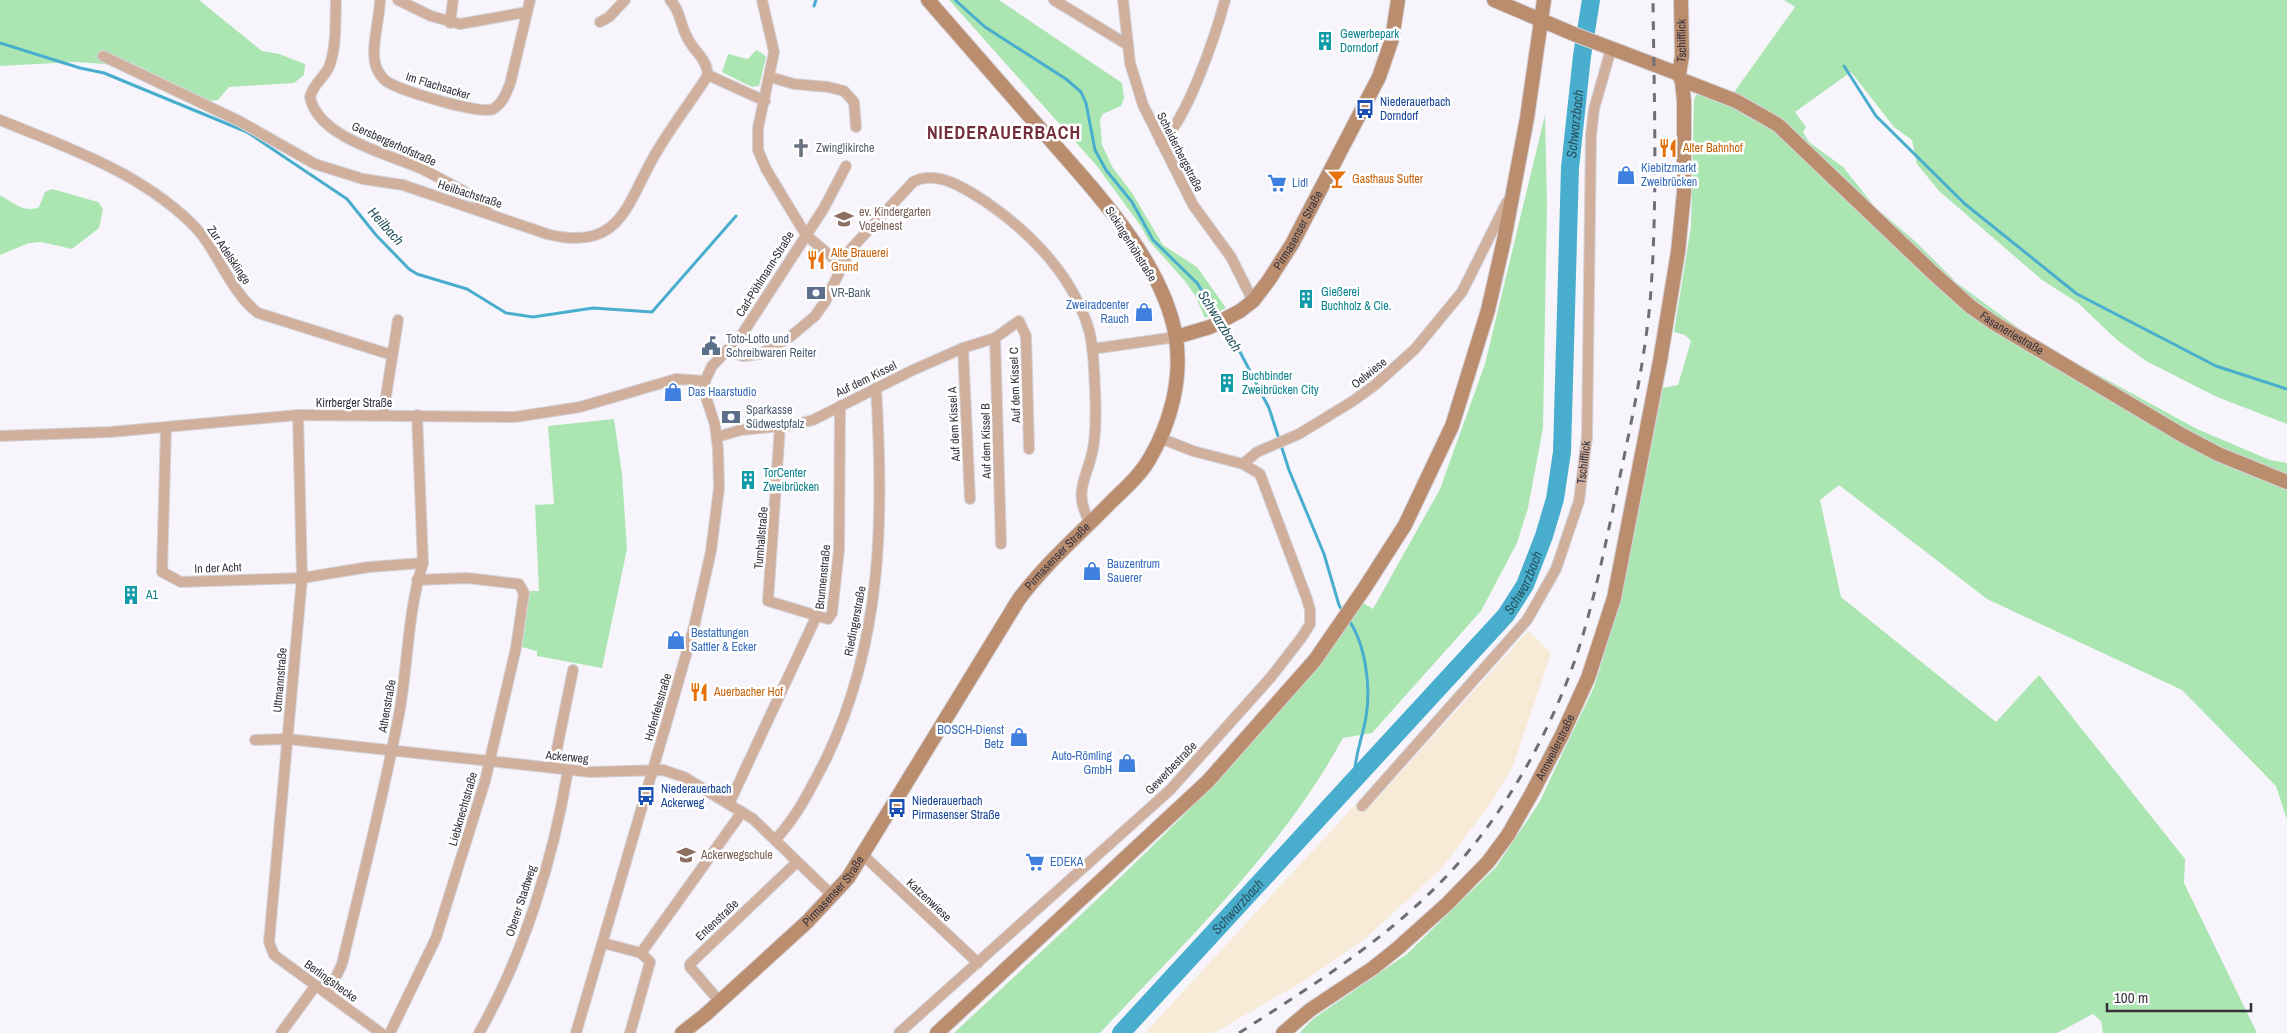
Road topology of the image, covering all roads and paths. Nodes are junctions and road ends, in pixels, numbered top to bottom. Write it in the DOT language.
graph roads {
  1 [pos="336,0"];
  2 [pos="380,0"];
  3 [pos="398,0"];
  4 [pos="453,0"];
  5 [pos="530,0"];
  6 [pos="625,0"];
  7 [pos="670,0"];
  8 [pos="762,0"];
  9 [pos="928,0"];
  10 [pos="1054,0"];
  11 [pos="1123,0"];
  12 [pos="1225,0"];
  13 [pos="1398,0"];
  14 [pos="1544,0"];
  15 [pos="1681,0"];
  16 [pos="1502,1"];
  17 [pos="527,12"];
  18 [pos="1542,20"];
  19 [pos="600,22"];
  20 [pos="450,23"];
  21 [pos="1128,45"];
  22 [pos="1606,47"];
  23 [pos="103,56"];
  24 [pos="708,75"];
  25 [pos="770,77"];
  26 [pos="1680,77"];
  27 [pos="765,101"];
  28 [pos="0,120"];
  29 [pos="1778,125"];
  30 [pos="856,128"];
  31 [pos="1161,142"];
  32 [pos="846,166"];
  33 [pos="1515,185"];
  34 [pos="488,213"];
  35 [pos="806,235"];
  36 [pos="841,265"];
  37 [pos="1253,300"];
  38 [pos="398,320"];
  39 [pos="1019,321"];
  40 [pos="1176,336"];
  41 [pos="995,338"];
  42 [pos="963,348"];
  43 [pos="1092,349"];
  44 [pos="729,351"];
  45 [pos="392,355"];
  46 [pos="1660,361"];
  47 [pos="705,381"];
  48 [pos="876,388"];
  49 [pos="840,406"];
  50 [pos="298,415"];
  51 [pos="418,415"];
  52 [pos="383,416"];
  53 [pos="780,426"];
  54 [pos="166,427"];
  55 [pos="0,436"];
  56 [pos="717,437"];
  57 [pos="1160,438"];
  58 [pos="1029,449"];
  59 [pos="1243,464"];
  60 [pos="2287,482"];
  61 [pos="970,499"];
  62 [pos="1090,523"];
  63 [pos="1000,544"];
  64 [pos="423,563"];
  65 [pos="302,578"];
  66 [pos="417,580"];
  67 [pos="817,615"];
  68 [pos="573,670"];
  69 [pos="287,739"];
  70 [pos="255,740"];
  71 [pos="392,752"];
  72 [pos="490,762"];
  73 [pos="553,768"];
  74 [pos="654,768"];
  75 [pos="568,770"];
  76 [pos="729,804"];
  77 [pos="1362,806"];
  78 [pos="742,812"];
  79 [pos="776,839"];
  80 [pos="863,855"];
  81 [pos="797,862"];
  82 [pos="833,896"];
  83 [pos="603,943"];
  84 [pos="269,947"];
  85 [pos="641,953"];
  86 [pos="978,963"];
  87 [pos="316,985"];
  88 [pos="328,994"];
  89 [pos="720,1002"];
  90 [pos="938,1032"];
  91 [pos="281,1033"];
  92 [pos="381,1033"];
  93 [pos="390,1033"];
  94 [pos="479,1033"];
  95 [pos="576,1033"];
  96 [pos="630,1033"];
  97 [pos="682,1033"];
  98 [pos="899,1033"];
  99 [pos="1283,1033"];
  1 -- 34 [label="street, Gersbergerhofstraße"];
  2 -- 17 [label="street, Im Flachsacker"];
  3 -- 20 [label="street"];
  4 -- 20 [label="street"];
  5 -- 17 [label="street, Im Flachsacker"];
  6 -- 19 [label="street"];
  7 -- 24 [label="street"];
  8 -- 25 [label="street, Carl-Pöhlmann-Straße"];
  9 -- 40 [label="main road, Sickingerhöhstraße"];
  10 -- 21 [label="street"];
  11 -- 21 [label="street, Scheiderbergstraße"];
  12 -- 31 [label="street"];
  13 -- 37 [label="main road, Pirmasenser Straße"];
  14 -- 18 [label="main road"];
  15 -- 26 [label="main road, Tschifflick"];
  16 -- 18 [label="main road"];
  17 -- 20 [label="street"];
  18 -- 22 [label="main road"];
  18 -- 33 [label="main road"];
  21 -- 31 [label="street, Scheiderbergstraße"];
  22 -- 26 [label="main road"];
  22 -- 77 [label="street, Tschifflick"];
  23 -- 34 [label="street, Heilbachstraße"];
  24 -- 27 [label="street"];
  24 -- 34 [label="street, Heilbachstraße"];
  25 -- 27 [label="street, Carl-Pöhlmann-Straße"];
  25 -- 30 [label="street"];
  26 -- 29 [label="main road, Tschifflick"];
  26 -- 46 [label="main road, Tschifflick"];
  27 -- 35 [label="street, Carl-Pöhlmann-Straße"];
  28 -- 45 [label="street, Zur Adelsklinge"];
  29 -- 60 [label="main road, Fasaneriestraße"];
  31 -- 37 [label="street, Scheiderbergstraße"];
  32 -- 35 [label="street"];
  33 -- 59 [label="street, Oelwiese"];
  33 -- 90 [label="main road"];
  35 -- 36 [label="street"];
  35 -- 44 [label="street, Carl-Pöhlmann-Straße"];
  36 -- 43 [label="street"];
  36 -- 44 [label="street"];
  37 -- 40 [label="main road, Pirmasenser Straße"];
  38 -- 45 [label="street"];
  39 -- 41 [label="street, Auf dem Kissel"];
  39 -- 58 [label="street, Auf dem Kissel C"];
  40 -- 43 [label="street, Pirmasenser Straße"];
  40 -- 57 [label="main road, Sickingerhöhstraße"];
  41 -- 42 [label="street, Auf dem Kissel"];
  41 -- 63 [label="street, Auf dem Kissel B"];
  42 -- 48 [label="street, Auf dem Kissel"];
  42 -- 61 [label="street, Auf dem Kissel A"];
  43 -- 62 [label="street, Pirmasenser Straße"];
  44 -- 47 [label="street, Carl-Pöhlmann-Straße"];
  45 -- 52 [label="street"];
  46 -- 99 [label="main road, Annweilerstraße"];
  47 -- 51 [label="street, Kirrberger Straße"];
  47 -- 56 [label="street, Hofenfelsstraße"];
  48 -- 49 [label="street, Auf dem Kissel"];
  48 -- 79 [label="street, Riedingerstraße"];
  49 -- 53 [label="street, Auf dem Kissel"];
  49 -- 67 [label="street, Brunnenstraße"];
  50 -- 52 [label="street, Kirrberger Straße"];
  50 -- 54 [label="street, Kirrberger Straße"];
  50 -- 65 [label="street, Uttmannstraße"];
  51 -- 52 [label="street, Kirrberger Straße"];
  51 -- 64 [label="street, Athenstraße"];
  53 -- 56 [label="street, Auf dem Kissel"];
  53 -- 67 [label="street, Turnhallstraße"];
  54 -- 55 [label="street, Kirrberger Straße"];
  54 -- 65 [label="street, In der Acht"];
  56 -- 74 [label="street, Hofenfelsstraße"];
  57 -- 59 [label="street"];
  57 -- 62 [label="main road, Sickingerhöhstraße"];
  59 -- 86 [label="street, Gewerbestraße"];
  62 -- 80 [label="main road, Pirmasenser Straße"];
  64 -- 65 [label="street, In der Acht"];
  64 -- 66 [label="street, Athenstraße"];
  65 -- 69 [label="street, Uttmannstraße"];
  66 -- 71 [label="street, Athenstraße"];
  66 -- 72 [label="street, Liebknechtstraße"];
  67 -- 76 [label="street, Brunnenstraße"];
  68 -- 73 [label="street"];
  69 -- 70 [label="street, Ackerweg"];
  69 -- 71 [label="street, Ackerweg"];
  69 -- 84 [label="street, Uttmannstraße"];
  71 -- 72 [label="street, Ackerweg"];
  71 -- 88 [label="street, Athenstraße"];
  72 -- 73 [label="street, Ackerweg"];
  72 -- 93 [label="street, Liebknechtstraße"];
  73 -- 75 [label="street, Ackerweg"];
  74 -- 75 [label="street, Ackerweg"];
  74 -- 76 [label="street, Ackerweg"];
  74 -- 83 [label="street, Hofenfelsstraße"];
  75 -- 94 [label="street, Oberer Stadtweg"];
  76 -- 78 [label="street, Ackerweg"];
  78 -- 79 [label="street, Ackerweg"];
  78 -- 85 [label="street"];
  79 -- 81 [label="street, Ackerweg"];
  80 -- 82 [label="main road, Pirmasenser Straße"];
  80 -- 86 [label="street, Katzenwiese"];
  81 -- 82 [label="street, Ackerweg"];
  81 -- 89 [label="street, Entenstraße"];
  82 -- 89 [label="main road, Pirmasenser Straße"];
  83 -- 85 [label="street"];
  83 -- 95 [label="street, Hofenfelsstraße"];
  84 -- 87 [label="street, Berlingshecke"];
  85 -- 96 [label="street"];
  86 -- 98 [label="street, Gewerbestraße"];
  87 -- 88 [label="street, Berlingshecke"];
  87 -- 91 [label="street"];
  88 -- 92 [label="street, Berlingshecke"];
  89 -- 97 [label="main road, Pirmasenser Straße"];
}
